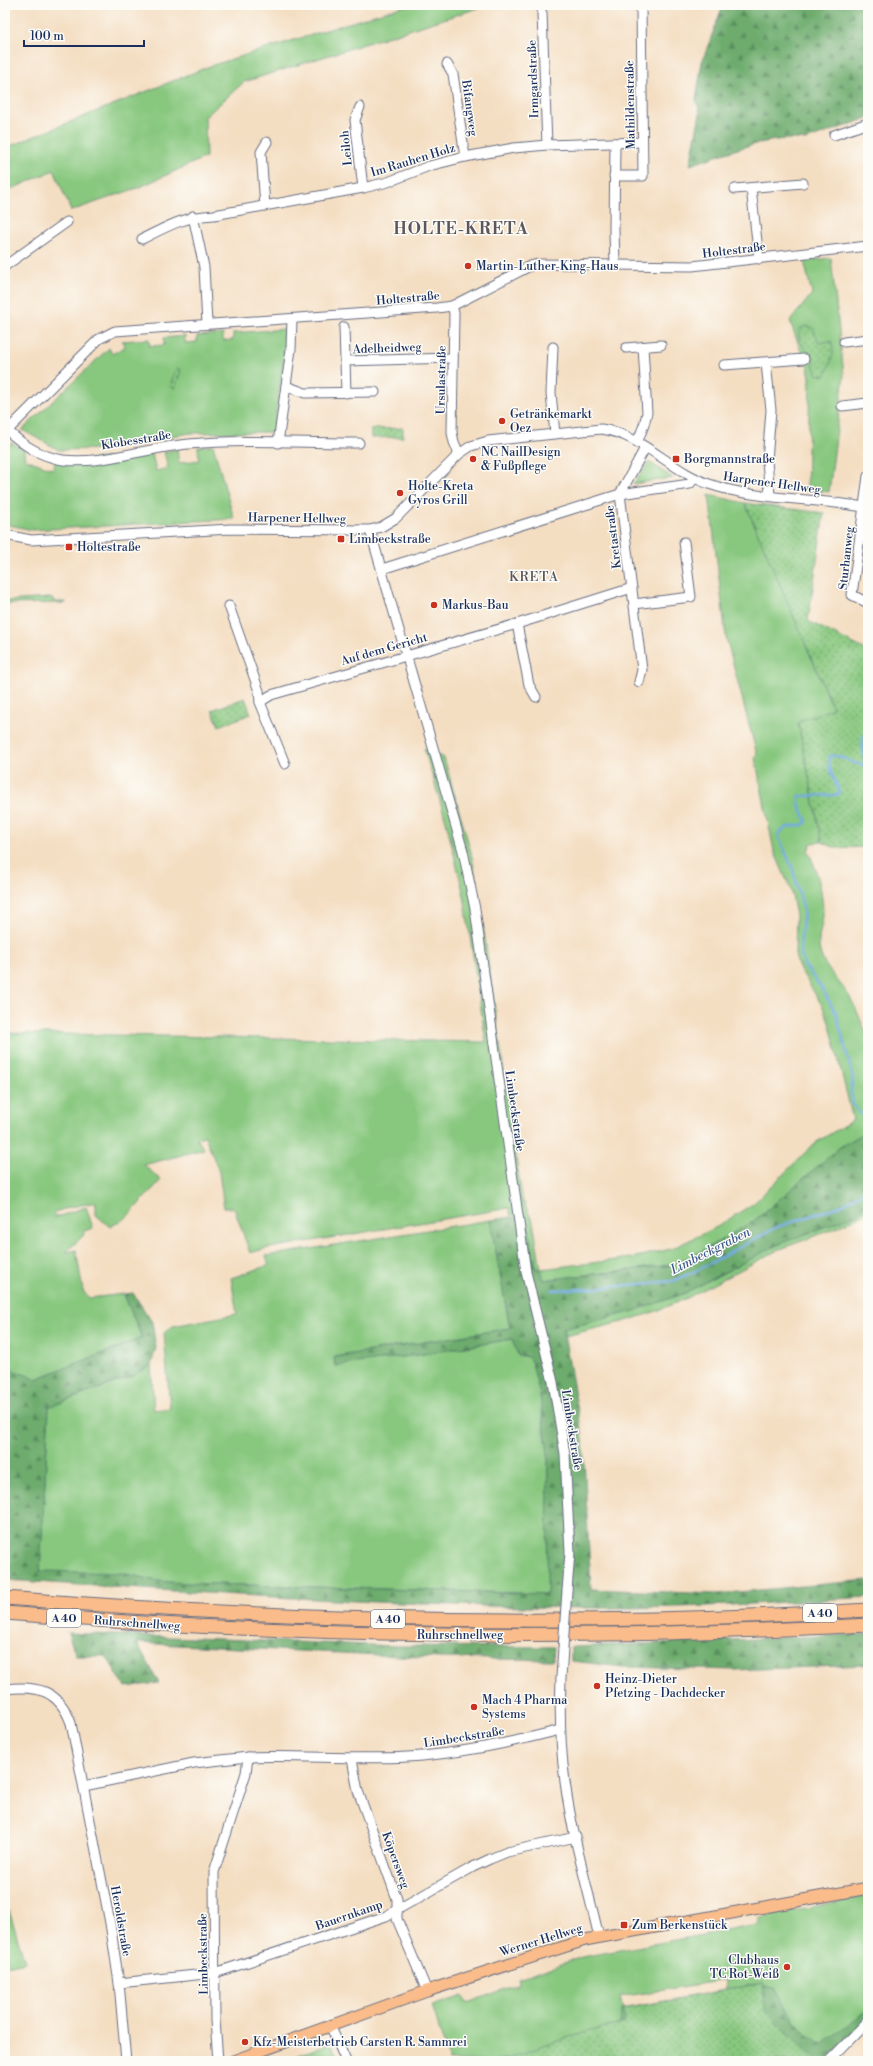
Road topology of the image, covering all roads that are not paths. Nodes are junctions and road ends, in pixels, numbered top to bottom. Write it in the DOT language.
graph roads {
  1 [pos="641,5"];
  2 [pos="542,13"];
  3 [pos="447,64"];
  4 [pos="360,107"];
  5 [pos="868,123"];
  6 [pos="834,135"];
  7 [pos="267,142"];
  8 [pos="642,142"];
  9 [pos="615,143"];
  10 [pos="547,144"];
  11 [pos="465,157"];
  12 [pos="614,176"];
  13 [pos="803,183"];
  14 [pos="363,188"];
  15 [pos="751,188"];
  16 [pos="735,189"];
  17 [pos="265,206"];
  18 [pos="193,216"];
  19 [pos="67,222"];
  20 [pos="142,239"];
  21 [pos="868,246"];
  22 [pos="759,259"];
  23 [pos="615,265"];
  24 [pos="5,266"];
  25 [pos="452,306"];
  26 [pos="292,319"];
  27 [pos="207,324"];
  28 [pos="344,327"];
  29 [pos="868,339"];
  30 [pos="844,342"];
  31 [pos="661,345"];
  32 [pos="553,347"];
  33 [pos="643,347"];
  34 [pos="626,348"];
  35 [pos="453,358"];
  36 [pos="804,359"];
  37 [pos="345,361"];
  38 [pos="766,363"];
  39 [pos="724,365"];
  40 [pos="286,386"];
  41 [pos="346,392"];
  42 [pos="375,392"];
  43 [pos="868,403"];
  44 [pos="842,406"];
  45 [pos="6,432"];
  46 [pos="555,434"];
  47 [pos="278,442"];
  48 [pos="359,443"];
  49 [pos="637,443"];
  50 [pos="645,448"];
  51 [pos="459,454"];
  52 [pos="868,476"];
  53 [pos="694,478"];
  54 [pos="620,494"];
  55 [pos="770,495"];
  56 [pos="866,508"];
  57 [pos="370,530"];
  58 [pos="5,535"];
  59 [pos="684,542"];
  60 [pos="382,569"];
  61 [pos="632,588"];
  62 [pos="868,603"];
  63 [pos="634,604"];
  64 [pos="229,606"];
  65 [pos="517,624"];
  66 [pos="407,654"];
  67 [pos="639,682"];
  68 [pos="536,698"];
  69 [pos="260,702"];
  70 [pos="285,764"];
  71 [pos="5,1598"];
  72 [pos="868,1610"];
  73 [pos="5,1613"];
  74 [pos="868,1625"];
  75 [pos="5,1689"];
  76 [pos="560,1730"];
  77 [pos="248,1757"];
  78 [pos="352,1759"];
  79 [pos="84,1786"];
  80 [pos="576,1837"];
  81 [pos="868,1888"];
  82 [pos="396,1912"];
  83 [pos="599,1937"];
  84 [pos="215,1973"];
  85 [pos="120,1982"];
  86 [pos="427,1991"];
  87 [pos="868,2021"];
  88 [pos="330,2025"];
  89 [pos="126,2061"];
  90 [pos="218,2061"];
  91 [pos="233,2061"];
  92 [pos="346,2061"];
  93 [pos="830,2061"];
  1 -- 8 [label="street, Mathildenstraße"];
  2 -- 10 [label="street, Irmgardstraße"];
  3 -- 11 [label="street, Bifangweg"];
  4 -- 14 [label="street, Leiloh"];
  5 -- 6 [label="street"];
  7 -- 17 [label="street"];
  8 -- 9 [label="street, Im Rauhen Holz"];
  8 -- 12 [label="street, Mathildenstraße"];
  9 -- 10 [label="street, Im Rauhen Holz"];
  9 -- 12 [label="street, Mathildenstraße"];
  10 -- 11 [label="street, Im Rauhen Holz"];
  11 -- 14 [label="street, Im Rauhen Holz"];
  12 -- 23 [label="street, Mathildenstraße"];
  13 -- 15 [label="street"];
  14 -- 17 [label="street, Im Rauhen Holz"];
  15 -- 16 [label="street"];
  15 -- 22 [label="street"];
  17 -- 18 [label="street, Im Rauhen Holz"];
  18 -- 20 [label="street, Im Rauhen Holz"];
  18 -- 27 [label="street"];
  19 -- 24 [label="street"];
  21 -- 22 [label="street, Holtestraße"];
  22 -- 23 [label="street, Holtestraße"];
  23 -- 25 [label="street, Holtestraße"];
  25 -- 26 [label="street, Holtestraße"];
  25 -- 35 [label="street, Ursulastraße"];
  26 -- 27 [label="street, Holtestraße"];
  26 -- 40 [label="street"];
  27 -- 45 [label="street, Holtestraße"];
  28 -- 37 [label="street, Adelheidweg"];
  29 -- 30 [label="street"];
  31 -- 33 [label="street"];
  32 -- 46 [label="street"];
  33 -- 34 [label="street"];
  33 -- 49 [label="street"];
  35 -- 37 [label="street, Adelheidweg"];
  35 -- 51 [label="street, Ursulastraße"];
  36 -- 38 [label="street"];
  37 -- 41 [label="street, Adelheidweg"];
  38 -- 39 [label="street"];
  38 -- 55 [label="street"];
  40 -- 41 [label="street"];
  40 -- 47 [label="street"];
  41 -- 42 [label="street"];
  43 -- 44 [label="street"];
  45 -- 47 [label="street, Klobesstraße"];
  46 -- 49 [label="street, Harpener Hellweg"];
  46 -- 51 [label="street, Harpener Hellweg"];
  47 -- 48 [label="street, Klobesstraße"];
  49 -- 50 [label="street, Harpener Hellweg"];
  50 -- 53 [label="street, Harpener Hellweg"];
  50 -- 54 [label="street, Kretastraße"];
  51 -- 57 [label="street, Harpener Hellweg"];
  52 -- 56 [label="street"];
  53 -- 54 [label="street"];
  53 -- 55 [label="street, Harpener Hellweg"];
  54 -- 60 [label="street"];
  54 -- 61 [label="street, Kretastraße"];
  55 -- 56 [label="street, Harpener Hellweg"];
  56 -- 62 [label="street, Sturhanweg"];
  57 -- 58 [label="street, Harpener Hellweg"];
  57 -- 60 [label="street, Limbeckstraße"];
  59 -- 63 [label="street"];
  60 -- 66 [label="street, Limbeckstraße"];
  61 -- 63 [label="street, Kretastraße"];
  61 -- 65 [label="street, Auf dem Gericht"];
  63 -- 67 [label="street, Kretastraße"];
  64 -- 69 [label="street"];
  65 -- 66 [label="street, Auf dem Gericht"];
  65 -- 68 [label="street"];
  66 -- 69 [label="street, Auf dem Gericht"];
  66 -- 76 [label="street, Limbeckstraße, bridge"];
  69 -- 70 [label="street"];
  71 -- 72 [label="highway, Ruhrschnellweg / A 40"];
  73 -- 74 [label="highway, Ruhrschnellweg / A 40"];
  75 -- 79 [label="street, Heroldstraße"];
  76 -- 78 [label="street, Limbeckstraße"];
  76 -- 80 [label="street"];
  77 -- 78 [label="street, Limbeckstraße"];
  77 -- 79 [label="street"];
  77 -- 84 [label="street, Limbeckstraße"];
  78 -- 82 [label="street, Köpersweg"];
  79 -- 85 [label="street, Heroldstraße"];
  80 -- 82 [label="street, Bauernkamp"];
  80 -- 83 [label="street"];
  81 -- 83 [label="main road, Werner Hellweg"];
  82 -- 84 [label="street, Bauernkamp"];
  82 -- 86 [label="street, Köpersweg"];
  83 -- 86 [label="main road, Werner Hellweg"];
  84 -- 85 [label="street, Bauernkamp"];
  84 -- 90 [label="street, Limbeckstraße"];
  85 -- 89 [label="street, Heroldstraße"];
  86 -- 88 [label="main road, Werner Hellweg"];
  87 -- 93 [label="street"];
  88 -- 91 [label="main road, Werner Hellweg"];
  88 -- 92 [label="street"];
}
